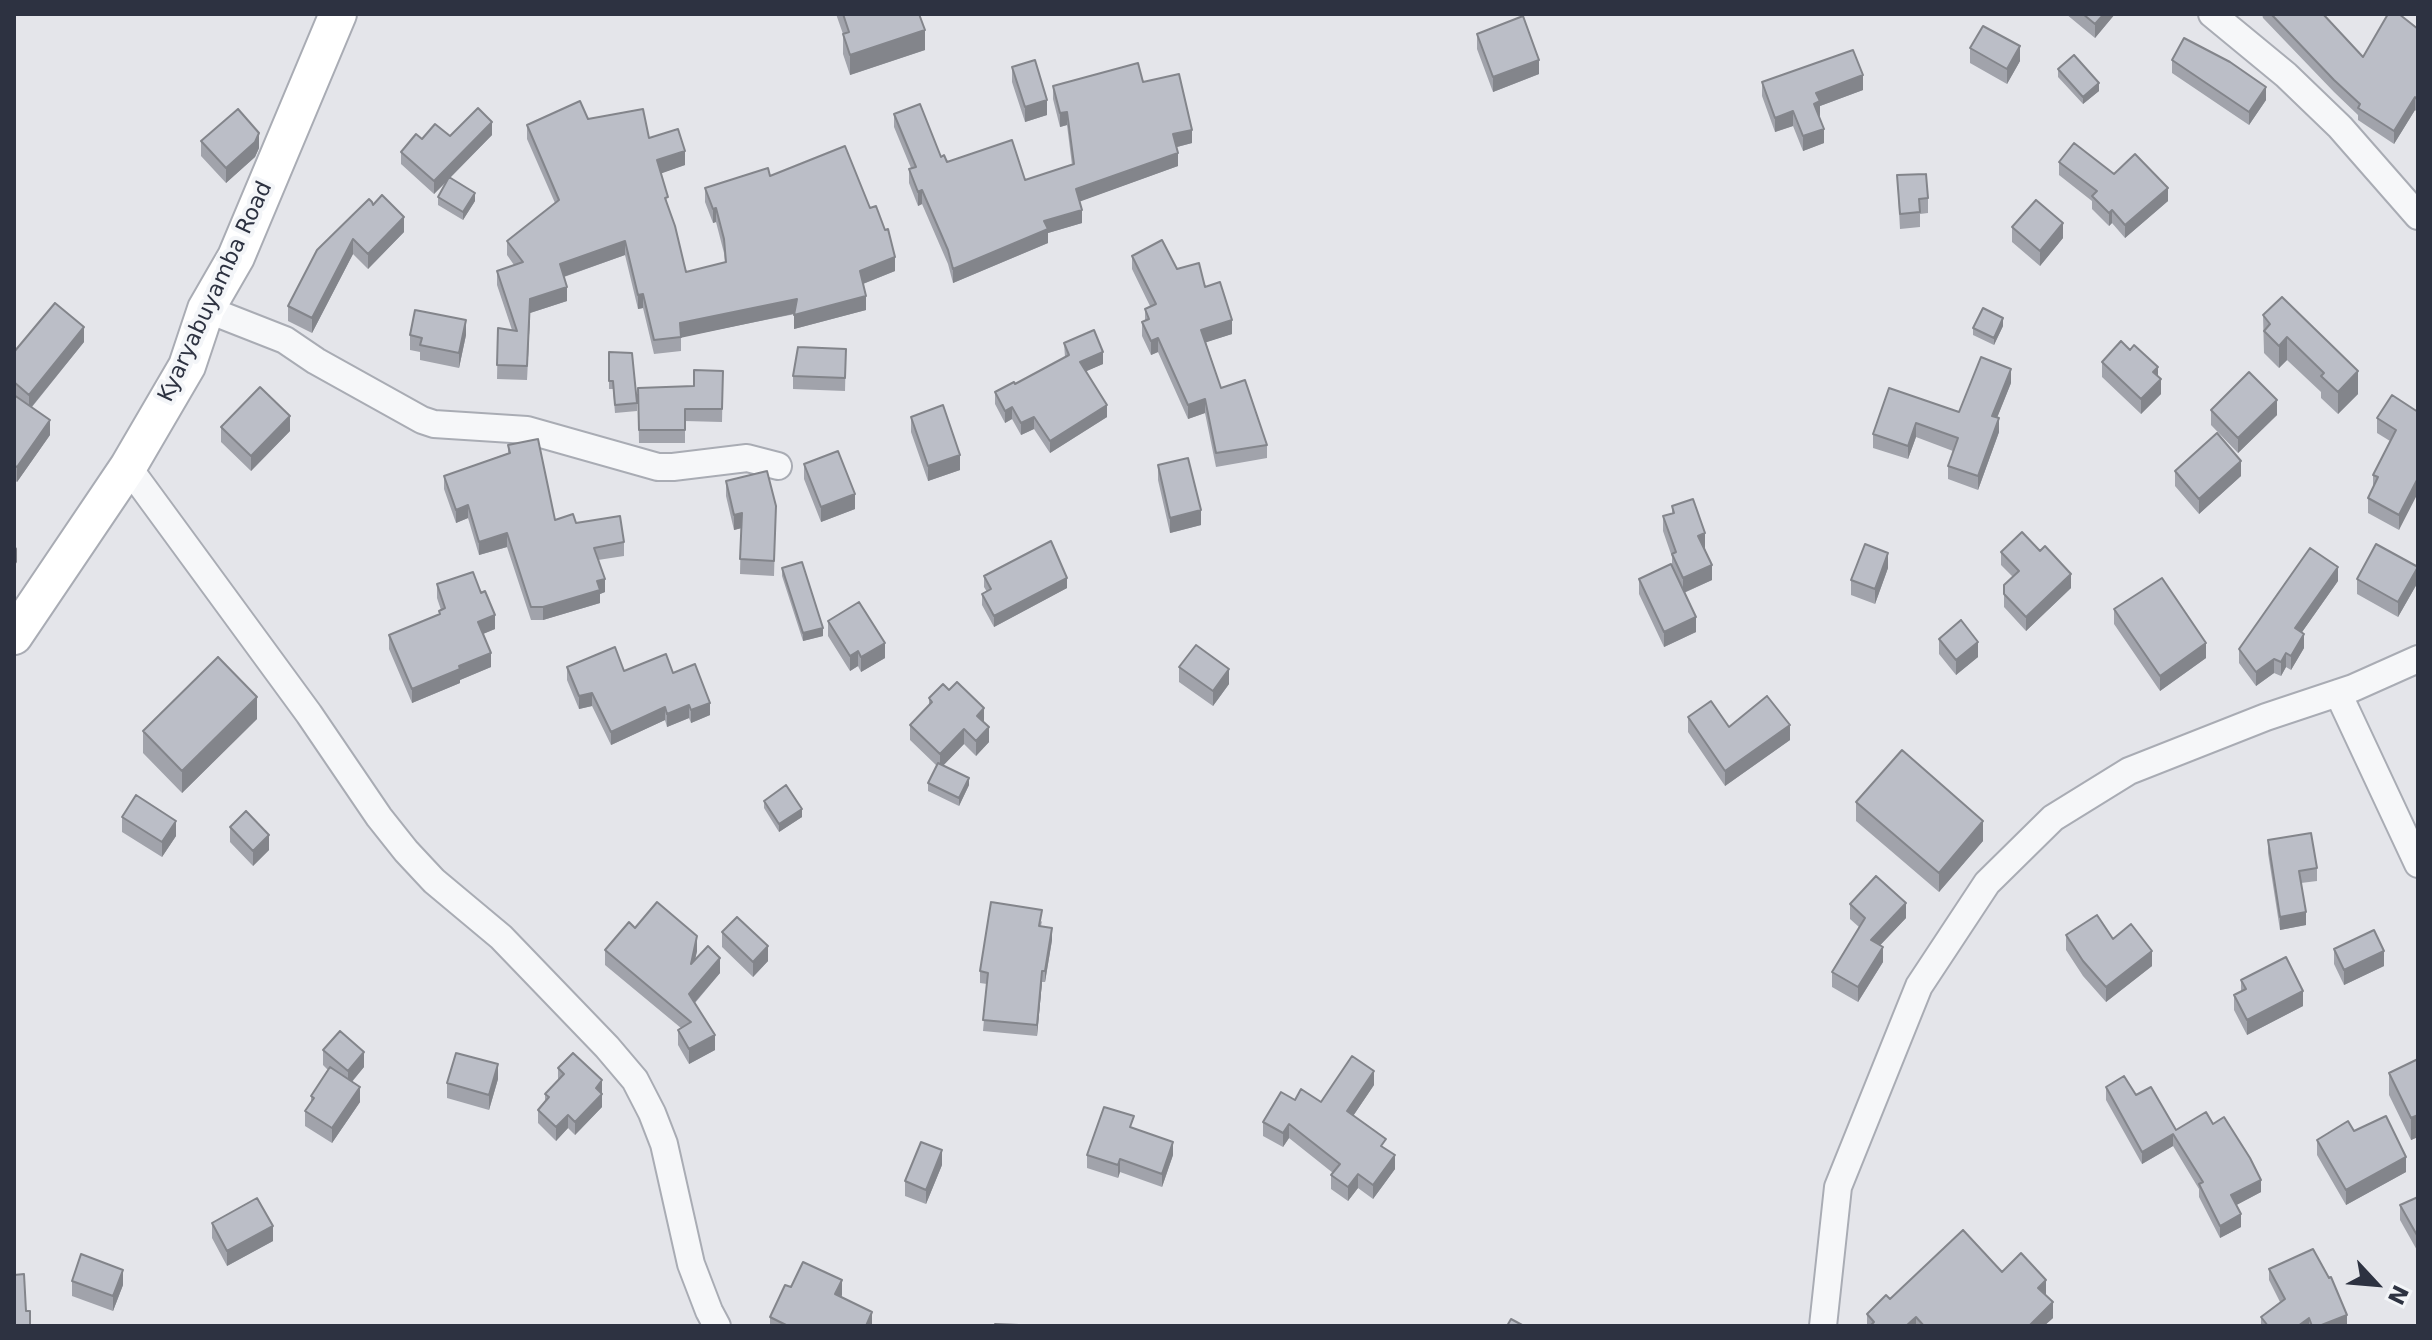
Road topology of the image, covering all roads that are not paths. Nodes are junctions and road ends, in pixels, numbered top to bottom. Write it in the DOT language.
graph roads {
  1 [pos="338,14"];
  2 [pos="2212,14"];
  3 [pos="2418,216"];
  4 [pos="206,309"];
  5 [pos="778,466"];
  6 [pos="128,467"];
  7 [pos="14,636"];
  8 [pos="2418,659"];
  9 [pos="2338,693"];
  10 [pos="2418,864"];
  11 [pos="717,1326"];
  12 [pos="1823,1326"];
  1 -- 4 [label="street, Kyaryabuyamba Road"];
  2 -- 3 [label="street"];
  4 -- 5 [label="street"];
  4 -- 6 [label="street, Kyaryabuyamba Road"];
  6 -- 7 [label="street, Kyaryabuyamba Road"];
  6 -- 11 [label="street"];
  8 -- 9 [label="street"];
  9 -- 10 [label="street"];
  9 -- 12 [label="street"];
}
